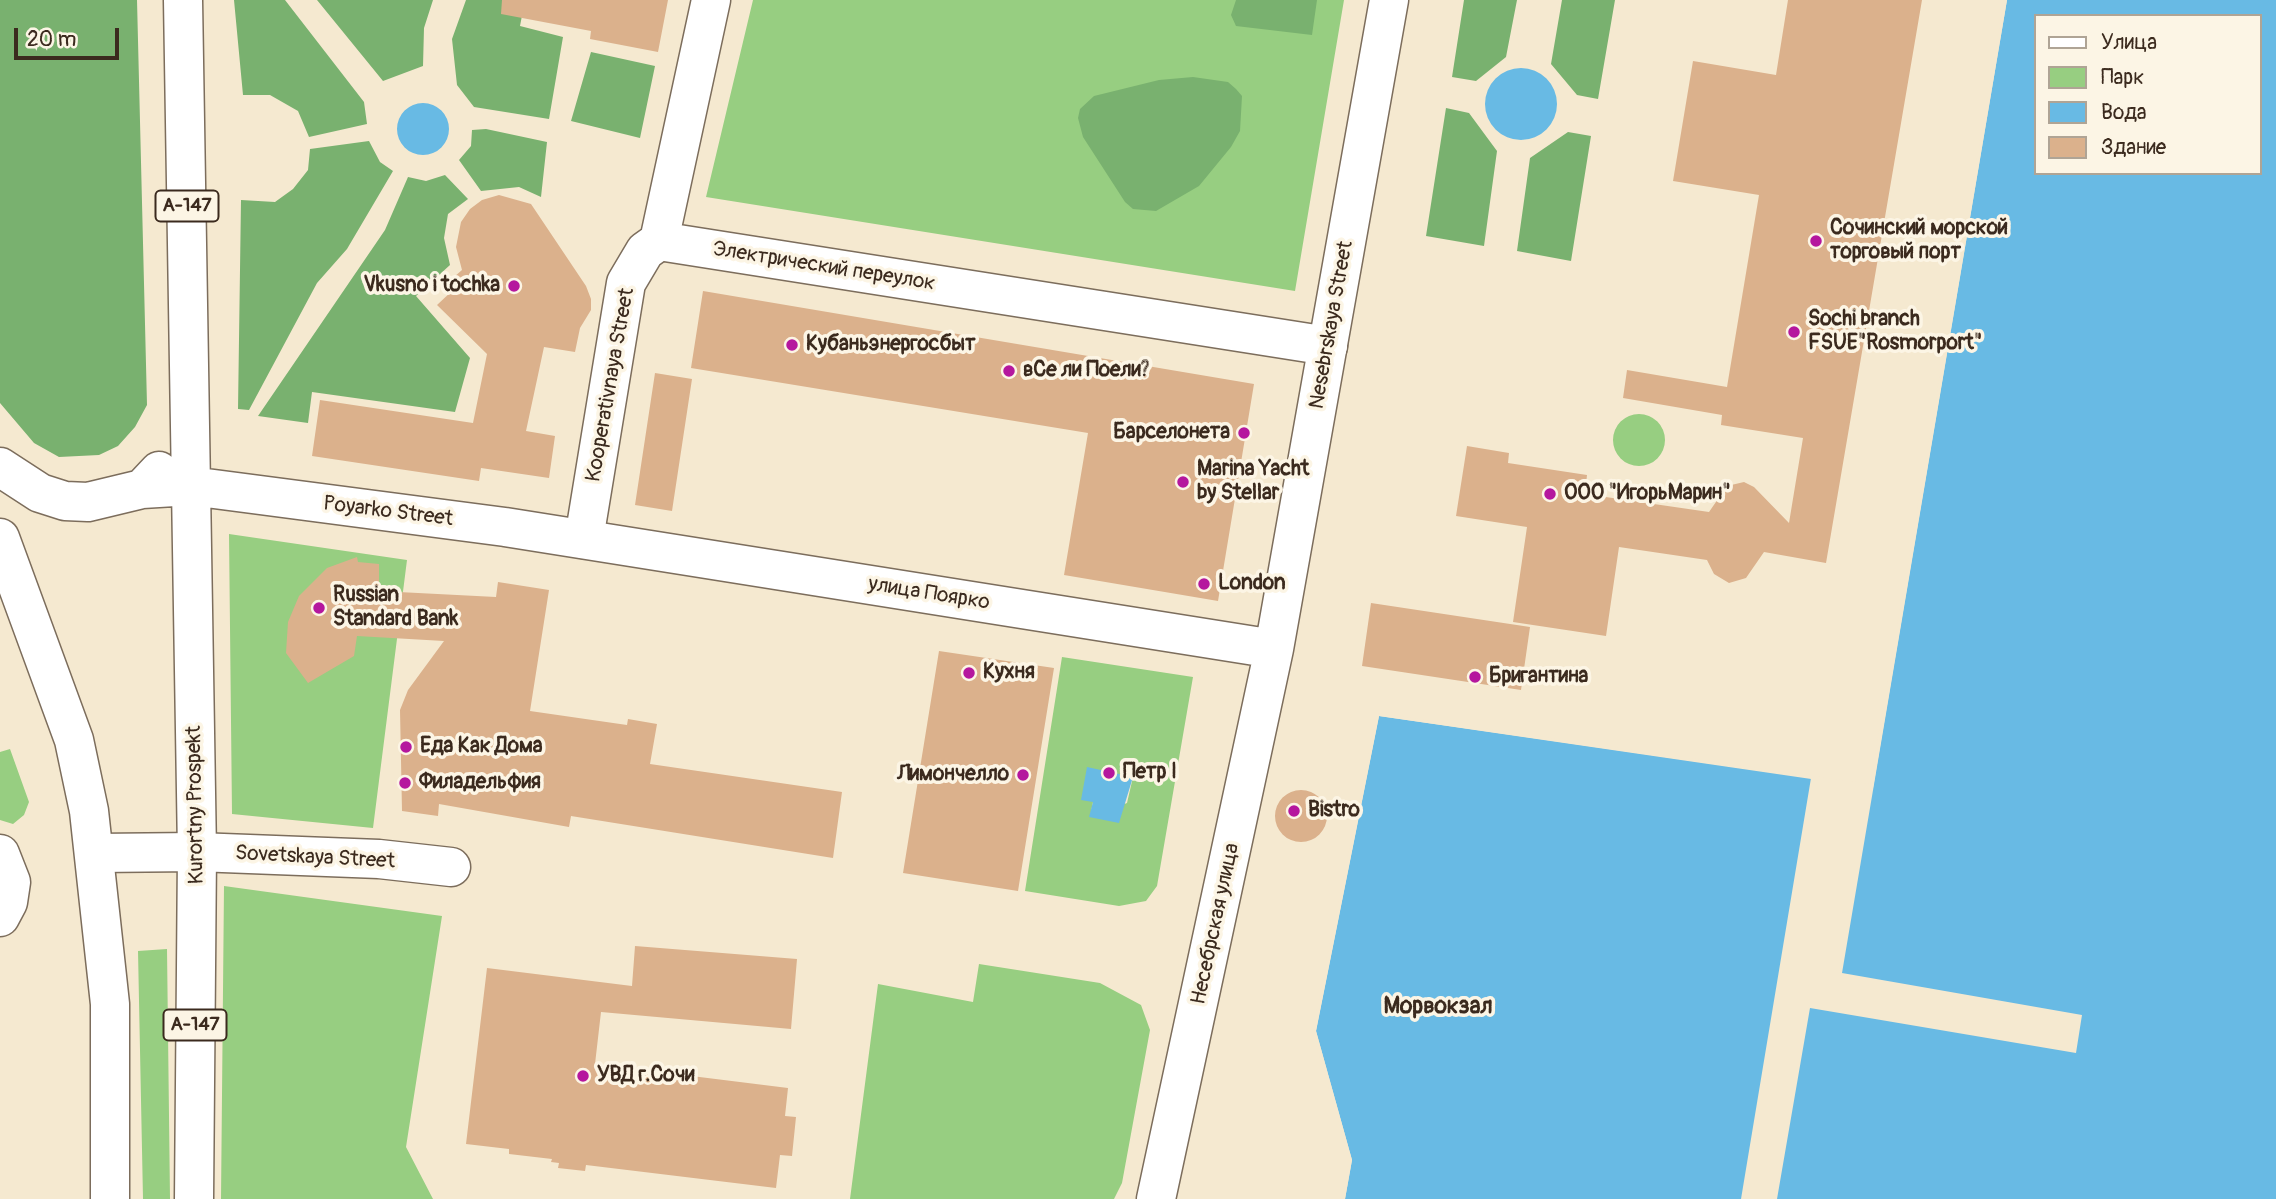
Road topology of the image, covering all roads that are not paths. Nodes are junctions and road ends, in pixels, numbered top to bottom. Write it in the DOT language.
graph roads {
  1 [pos="183,0"];
  2 [pos="710,0"];
  3 [pos="1389,0"];
  4 [pos="659,241"];
  5 [pos="1328,346"];
  6 [pos="192,411"];
  7 [pos="0,467"];
  8 [pos="191,486"];
  9 [pos="142,489"];
  10 [pos="0,538"];
  11 [pos="584,539"];
  12 [pos="1273,649"];
  13 [pos="197,852"];
  14 [pos="96,853"];
  15 [pos="0,854"];
  16 [pos="451,867"];
  17 [pos="0,917"];
  18 [pos="110,1199"];
  19 [pos="194,1199"];
  20 [pos="1156,1199"];
  1 -- 6 [label="main road, Kurortny Prospekt / А-147"];
  2 -- 4 [label="main road"];
  3 -- 5 [label="main road, Nesebrskaya Street"];
  4 -- 5 [label="main road, Электрический переулок"];
  4 -- 11 [label="main road, Kooperativnaya Street"];
  5 -- 12 [label="main road, Nesebrskaya Street"];
  6 -- 8 [label="main road, Kurortny Prospekt / А-147"];
  6 -- 9 [label="main road, Kurortny Prospekt / А-147"];
  7 -- 9 [label="main road"];
  8 -- 9 [label="main road, Poyarko Street"];
  8 -- 11 [label="main road, Poyarko Street"];
  8 -- 13 [label="main road, Kurortny Prospekt / А-147"];
  10 -- 14 [label="main road"];
  11 -- 12 [label="main road, улица Поярко"];
  12 -- 20 [label="main road, Несебрская улица"];
  13 -- 14 [label="main road, Sovetskaya Street"];
  13 -- 16 [label="main road, Sovetskaya Street"];
  13 -- 19 [label="main road, Kurortny Prospekt / А-147"];
  14 -- 18 [label="main road"];
  15 -- 17 [label="main road"];
}
